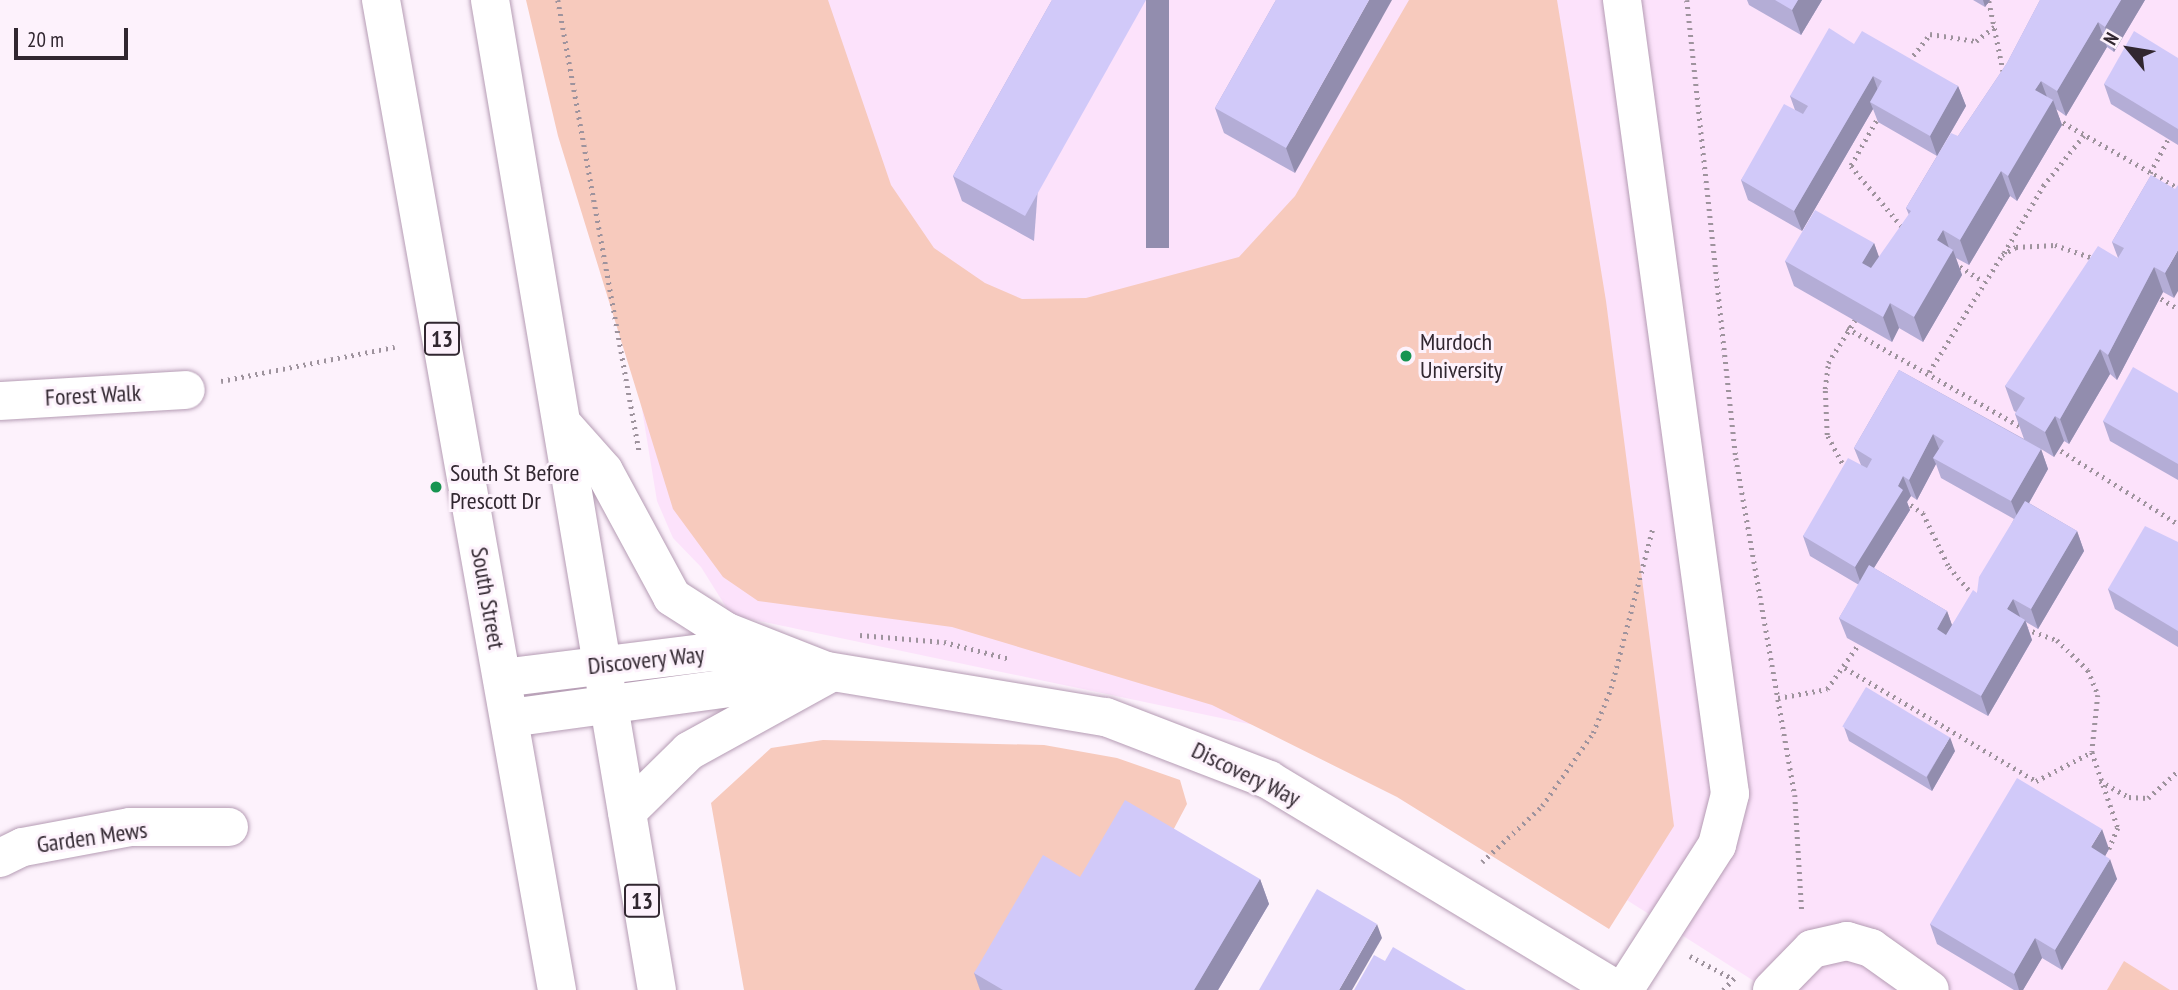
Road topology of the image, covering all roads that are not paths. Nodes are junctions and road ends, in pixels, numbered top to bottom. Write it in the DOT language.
graph roads {
  1 [pos="381,0"];
  2 [pos="490,0"];
  3 [pos="1622,0"];
  4 [pos="186,390"];
  5 [pos="0,401"];
  6 [pos="566,428"];
  7 [pos="604,663"];
  8 [pos="831,673"];
  9 [pos="502,678"];
  10 [pos="611,708"];
  11 [pos="510,718"];
  12 [pos="627,813"];
  13 [pos="229,827"];
  14 [pos="0,858"];
  15 [pos="556,990"];
  16 [pos="657,990"];
  17 [pos="1617,990"];
  18 [pos="1624,990"];
  19 [pos="1772,990"];
  20 [pos="1930,990"];
  1 -- 9 [label="main road, South Street / 13"];
  2 -- 6 [label="main road, 13"];
  3 -- 18 [label="main road"];
  4 -- 5 [label="main road, Forest Walk"];
  6 -- 7 [label="main road, 13"];
  6 -- 8 [label="main road"];
  7 -- 8 [label="main road, Discovery Way"];
  7 -- 9 [label="main road, Discovery Way"];
  7 -- 10 [label="main road, 13"];
  8 -- 10 [label="main road, Discovery Way"];
  8 -- 12 [label="main road"];
  8 -- 17 [label="main road, Discovery Way"];
  9 -- 11 [label="main road, South Street / 13"];
  10 -- 11 [label="main road, Discovery Way"];
  10 -- 12 [label="main road, 13"];
  11 -- 15 [label="main road, South Street / 13"];
  12 -- 16 [label="main road, 13"];
  13 -- 14 [label="main road, Garden Mews"];
  19 -- 20 [label="main road"];
}
